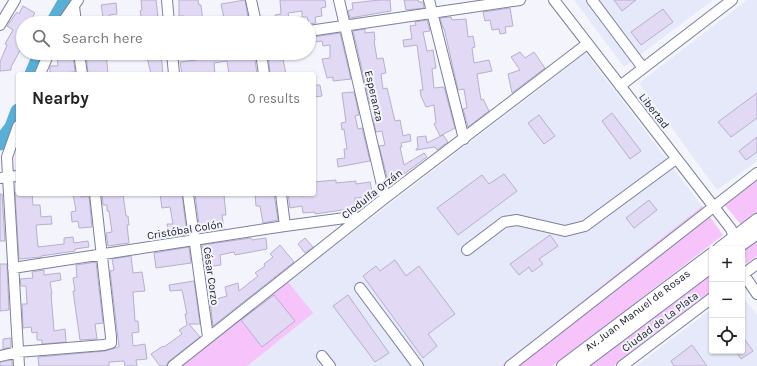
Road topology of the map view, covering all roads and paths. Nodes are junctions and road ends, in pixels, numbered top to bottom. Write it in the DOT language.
graph roads {
  1 [pos="15,0"];
  2 [pos="167,0"];
  3 [pos="251,0"];
  4 [pos="339,0"];
  5 [pos="429,0"];
  6 [pos="520,0"];
  7 [pos="554,0"];
  8 [pos="592,0"];
  9 [pos="732,0"];
  10 [pos="76,3"];
  11 [pos="432,13"];
  12 [pos="67,16"];
  13 [pos="76,16"];
  14 [pos="168,16"];
  15 [pos="254,16"];
  16 [pos="0,24"];
  17 [pos="345,26"];
  18 [pos="316,30"];
  19 [pos="588,44"];
  20 [pos="46,60"];
  21 [pos="80,60"];
  22 [pos="173,60"];
  23 [pos="262,60"];
  24 [pos="643,68"];
  25 [pos="41,72"];
  26 [pos="82,72"];
  27 [pos="174,72"];
  28 [pos="264,72"];
  29 [pos="620,86"];
  30 [pos="16,131"];
  31 [pos="464,139"];
  32 [pos="676,159"];
  33 [pos="757,173"];
  34 [pos="9,177"];
  35 [pos="95,196"];
  36 [pos="188,196"];
  37 [pos="281,196"];
  38 [pos="385,198"];
  39 [pos="713,206"];
  40 [pos="360,218"];
  41 [pos="757,220"];
  42 [pos="285,226"];
  43 [pos="757,233"];
  44 [pos="194,241"];
  45 [pos="736,246"];
  46 [pos="467,250"];
  47 [pos="102,255"];
  48 [pos="709,256"];
  49 [pos="757,264"];
  50 [pos="13,268"];
  51 [pos="709,268"];
  52 [pos="745,272"];
  53 [pos="745,278"];
  54 [pos="360,288"];
  55 [pos="757,294"];
  56 [pos="709,300"];
  57 [pos="208,337"];
  58 [pos="18,352"];
  59 [pos="0,356"];
  60 [pos="322,356"];
  61 [pos="19,366"];
  62 [pos="173,366"];
  63 [pos="330,366"];
  64 [pos="418,366"];
  65 [pos="510,366"];
  66 [pos="563,366"];
  67 [pos="579,366"];
  68 [pos="622,366"];
  1 -- 16 [label="street"];
  2 -- 14 [label="street"];
  3 -- 15 [label="street"];
  4 -- 17 [label="street, Esperanza"];
  5 -- 11 [label="street"];
  6 -- 11 [label="street"];
  7 -- 19 [label="street, Libertad"];
  8 -- 24 [label="street"];
  9 -- 24 [label="street"];
  10 -- 12 [label="street"];
  10 -- 13 [label="street"];
  11 -- 17 [label="street"];
  11 -- 31 [label="street"];
  17 -- 18 [label="street"];
  17 -- 38 [label="street, Esperanza"];
  19 -- 29 [label="street, Libertad"];
  19 -- 31 [label="street, Clodulfa Orzán"];
  20 -- 25 [label="street"];
  21 -- 26 [label="street"];
  22 -- 27 [label="street"];
  23 -- 28 [label="street"];
  24 -- 29 [label="street"];
  29 -- 32 [label="street, Libertad"];
  30 -- 34 [label="street"];
  31 -- 38 [label="street, Clodulfa Orzán"];
  32 -- 39 [label="street, Libertad"];
  32 -- 46 [label="street"];
  33 -- 39 [label="street"];
  34 -- 50 [label="street"];
  35 -- 47 [label="street"];
  36 -- 44 [label="street, César Corzo"];
  37 -- 42 [label="street"];
  38 -- 40 [label="street, Clodulfa Orzán"];
  39 -- 45 [label="street, Libertad"];
  39 -- 65 [label="street"];
  40 -- 42 [label="street, Cristóbal Colón"];
  40 -- 57 [label="street, Clodulfa Orzán"];
  41 -- 45 [label="main road"];
  42 -- 44 [label="street, Cristóbal Colón"];
  43 -- 45 [label="main road"];
  44 -- 47 [label="street, Cristóbal Colón"];
  44 -- 57 [label="street, César Corzo"];
  47 -- 50 [label="street, Cristóbal Colón"];
  47 -- 58 [label="street"];
  48 -- 66 [label="main road, Av. Juan Manuel de Rosas"];
  49 -- 52 [label="street"];
  50 -- 58 [label="street"];
  51 -- 67 [label="main road, Av. Juan Manuel de Rosas"];
  53 -- 55 [label="street"];
  54 -- 64 [label="street"];
  56 -- 68 [label="street, Ciudad de La Plata"];
  57 -- 62 [label="street, Clodulfa Orzán"];
  58 -- 59 [label="street"];
  58 -- 61 [label="street"];
  60 -- 63 [label="street"];
}
